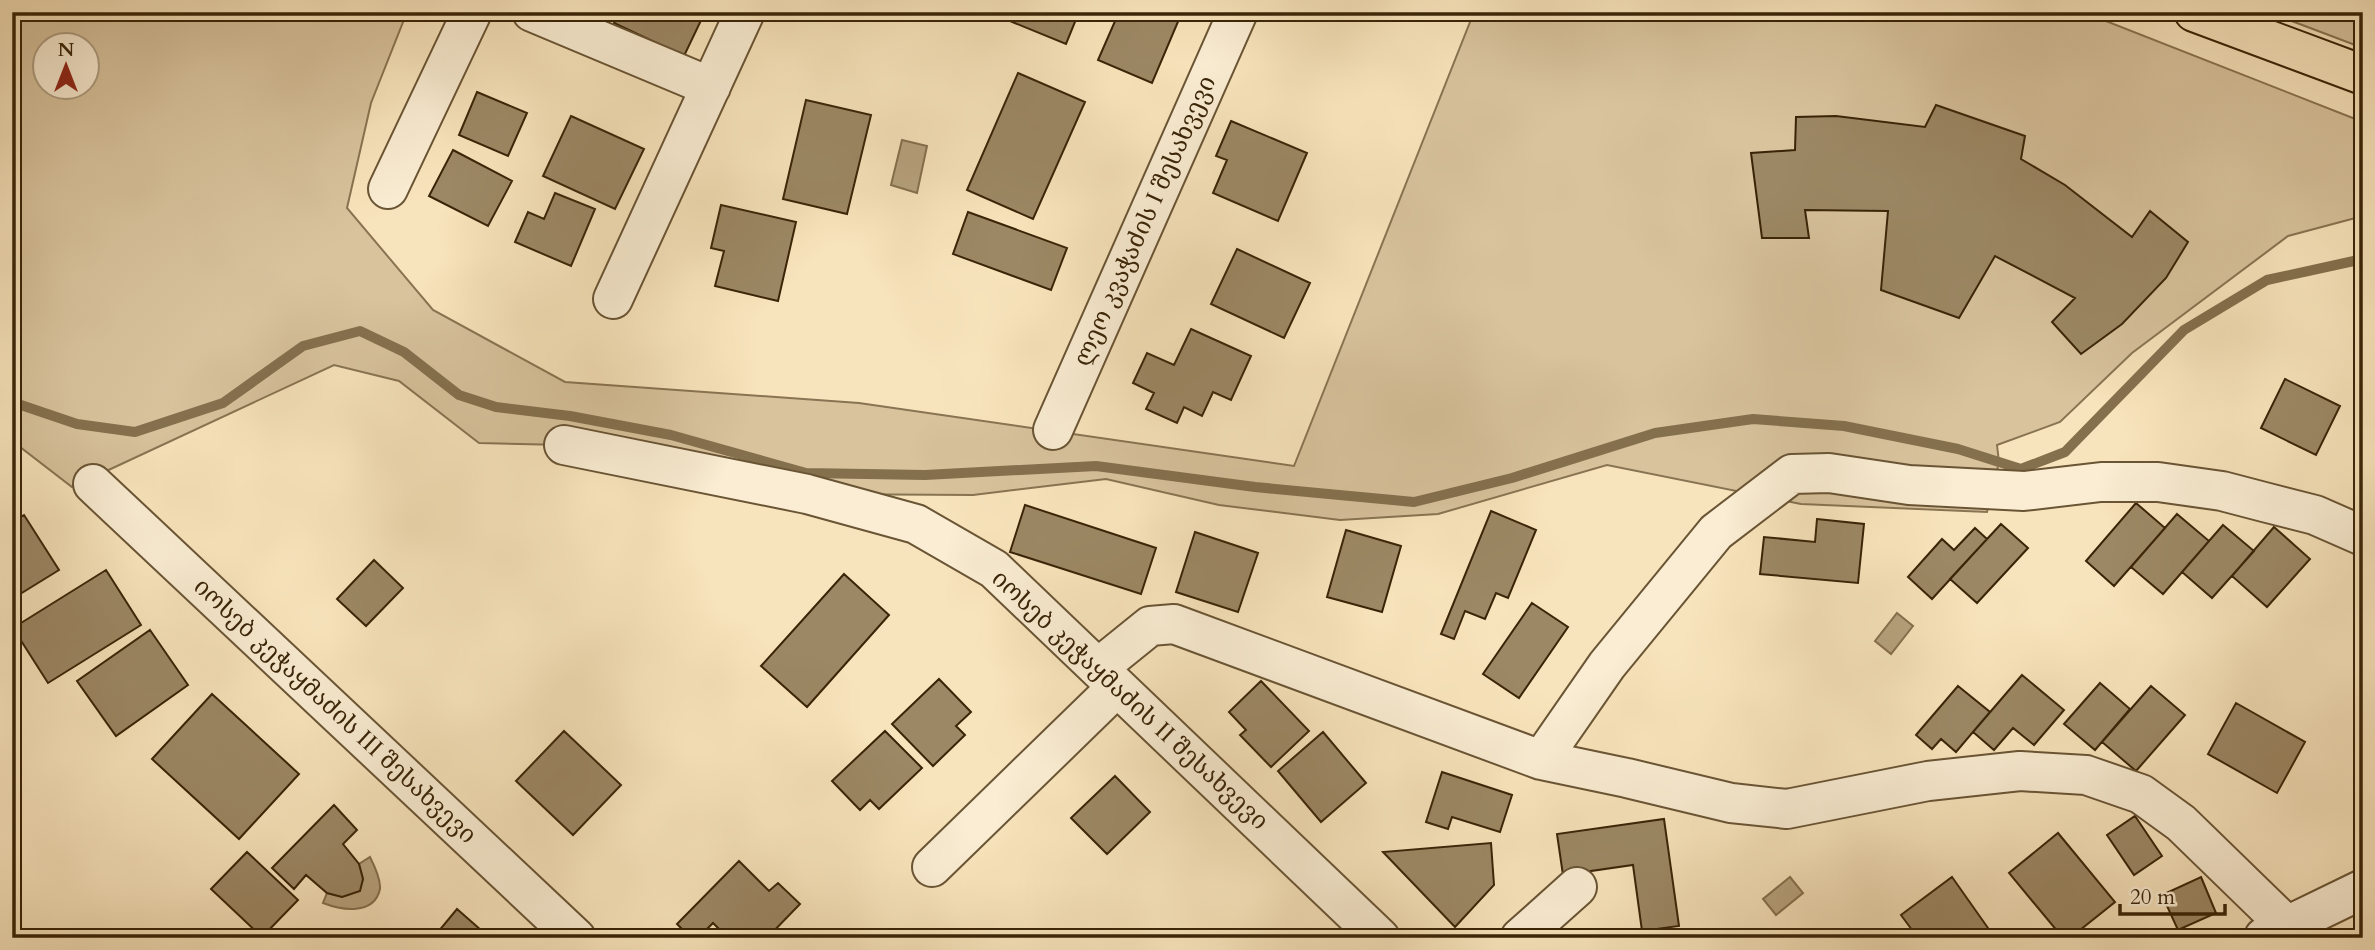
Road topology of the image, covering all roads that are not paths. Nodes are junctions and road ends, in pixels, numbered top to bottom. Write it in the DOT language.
graph roads {
  1 [pos="472,12"];
  2 [pos="532,12"];
  3 [pos="746,12"];
  4 [pos="1237,12"];
  5 [pos="2194,12"];
  6 [pos="2363,75"];
  7 [pos="711,87"];
  8 [pos="388,189"];
  9 [pos="613,299"];
  10 [pos="1052,430"];
  11 [pos="564,446"];
  12 [pos="93,484"];
  13 [pos="2363,536"];
  14 [pos="1107,677"];
  15 [pos="1541,760"];
  16 [pos="932,867"];
  17 [pos="1577,887"];
  18 [pos="2363,888"];
  19 [pos="2275,932"];
  20 [pos="576,938"];
  21 [pos="1380,938"];
  22 [pos="1520,938"];
  1 -- 8 [label="street"];
  2 -- 7 [label="street"];
  3 -- 7 [label="street"];
  4 -- 10 [label="street, ლეო კვაჭაძის I შესახვევი"];
  5 -- 6 [label="main road"];
  7 -- 9 [label="street"];
  11 -- 14 [label="street, იოსებ კეჭაყმაძის II შესახვევი"];
  12 -- 20 [label="street, იოსებ კეჭაყმაძის III შესახვევი"];
  13 -- 15 [label="street"];
  14 -- 15 [label="street"];
  14 -- 16 [label="street"];
  14 -- 21 [label="street, იოსებ კეჭაყმაძის II შესახვევი"];
  15 -- 19 [label="street"];
  17 -- 22 [label="street"];
  18 -- 19 [label="street"];
}
